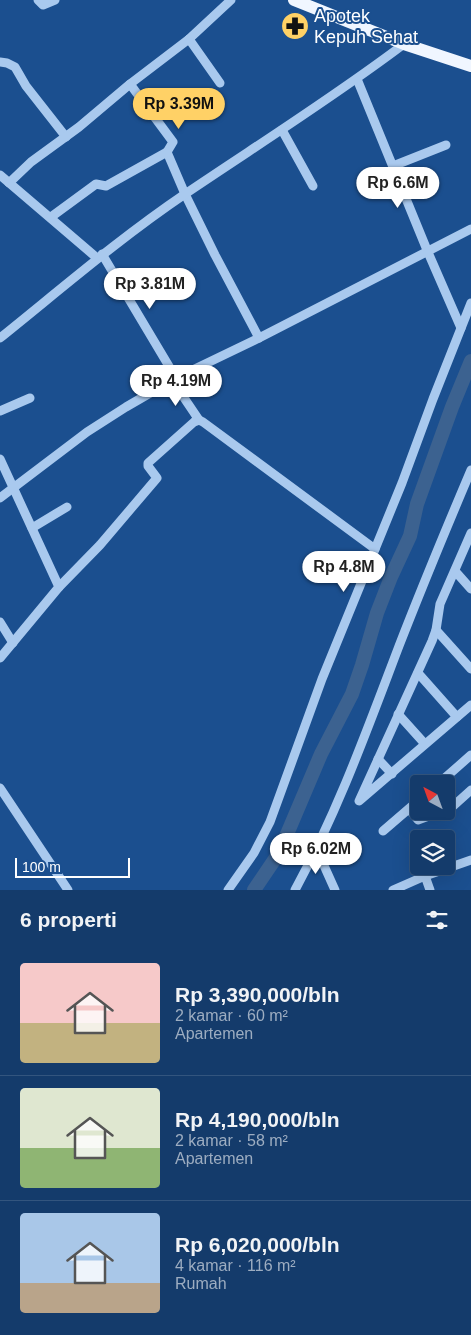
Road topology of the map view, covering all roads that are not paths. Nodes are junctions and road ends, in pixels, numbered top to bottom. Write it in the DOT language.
graph roads {
  1 [pos="38,0"];
  2 [pos="55,0"];
  3 [pos="231,0"];
  4 [pos="294,0"];
  5 [pos="188,39"];
  6 [pos="404,44"];
  7 [pos="0,62"];
  8 [pos="471,66"];
  9 [pos="357,79"];
  10 [pos="220,83"];
  11 [pos="130,84"];
  12 [pos="282,130"];
  13 [pos="66,137"];
  14 [pos="446,145"];
  15 [pos="167,152"];
  16 [pos="393,166"];
  17 [pos="0,175"];
  18 [pos="8,183"];
  19 [pos="313,186"];
  20 [pos="185,194"];
  21 [pos="51,217"];
  22 [pos="471,228"];
  23 [pos="427,250"];
  24 [pos="100,256"];
  25 [pos="471,303"];
  26 [pos="461,328"];
  27 [pos="0,338"];
  28 [pos="259,338"];
  29 [pos="174,379"];
  30 [pos="30,398"];
  31 [pos="0,411"];
  32 [pos="199,420"];
  33 [pos="0,459"];
  34 [pos="471,470"];
  35 [pos="14,488"];
  36 [pos="0,498"];
  37 [pos="68,507"];
  38 [pos="32,528"];
  39 [pos="471,534"];
  40 [pos="375,549"];
  41 [pos="455,571"];
  42 [pos="59,587"];
  43 [pos="471,589"];
  44 [pos="0,622"];
  45 [pos="436,630"];
  46 [pos="13,643"];
  47 [pos="0,658"];
  48 [pos="471,669"];
  49 [pos="418,673"];
  50 [pos="471,705"];
  51 [pos="398,714"];
  52 [pos="457,716"];
  53 [pos="425,744"];
  54 [pos="471,755"];
  55 [pos="378,759"];
  56 [pos="392,774"];
  57 [pos="448,775"];
  58 [pos="0,788"];
  59 [pos="470,794"];
  60 [pos="455,804"];
  61 [pos="409,809"];
  62 [pos="383,831"];
  63 [pos="316,850"];
  64 [pos="471,860"];
  65 [pos="425,876"];
  66 [pos="68,890"];
  67 [pos="228,890"];
  68 [pos="295,890"];
  69 [pos="335,890"];
  70 [pos="393,890"];
  71 [pos="430,890"];
  1 -- 2 [label="street"];
  3 -- 5 [label="street"];
  4 -- 6 [label="main road"];
  5 -- 10 [label="street"];
  5 -- 11 [label="street"];
  6 -- 8 [label="main road"];
  6 -- 9 [label="street"];
  7 -- 13 [label="street"];
  9 -- 12 [label="street"];
  9 -- 16 [label="street"];
  11 -- 13 [label="street"];
  11 -- 15 [label="street"];
  12 -- 19 [label="street"];
  12 -- 20 [label="street"];
  13 -- 18 [label="street"];
  14 -- 16 [label="street"];
  15 -- 20 [label="street"];
  15 -- 21 [label="street"];
  16 -- 23 [label="street"];
  17 -- 18 [label="street"];
  18 -- 21 [label="street"];
  20 -- 24 [label="street"];
  20 -- 28 [label="street"];
  21 -- 24 [label="street"];
  22 -- 23 [label="street"];
  23 -- 26 [label="street"];
  23 -- 28 [label="street"];
  24 -- 27 [label="street"];
  24 -- 29 [label="street"];
  25 -- 26 [label="street"];
  26 -- 40 [label="street"];
  28 -- 29 [label="street"];
  29 -- 32 [label="street"];
  29 -- 35 [label="street"];
  30 -- 31 [label="street"];
  32 -- 40 [label="street"];
  32 -- 42 [label="street"];
  33 -- 35 [label="street"];
  34 -- 63 [label="street"];
  35 -- 36 [label="street"];
  35 -- 38 [label="street"];
  37 -- 38 [label="street"];
  38 -- 42 [label="street"];
  39 -- 41 [label="street"];
  40 -- 67 [label="street"];
  41 -- 43 [label="street"];
  41 -- 45 [label="street"];
  42 -- 46 [label="street"];
  44 -- 46 [label="street"];
  45 -- 48 [label="street"];
  45 -- 49 [label="street"];
  46 -- 47 [label="street"];
  49 -- 51 [label="street"];
  49 -- 52 [label="street"];
  50 -- 52 [label="street"];
  51 -- 53 [label="street"];
  51 -- 55 [label="street"];
  52 -- 53 [label="street"];
  53 -- 56 [label="street"];
  54 -- 57 [label="street"];
  55 -- 56 [label="street"];
  55 -- 56 [label="street"];
  58 -- 66 [label="street"];
  59 -- 60 [label="street"];
  61 -- 62 [label="street"];
  63 -- 68 [label="street"];
  63 -- 69 [label="street"];
  64 -- 65 [label="street"];
  65 -- 70 [label="street"];
  65 -- 71 [label="street"];
}
